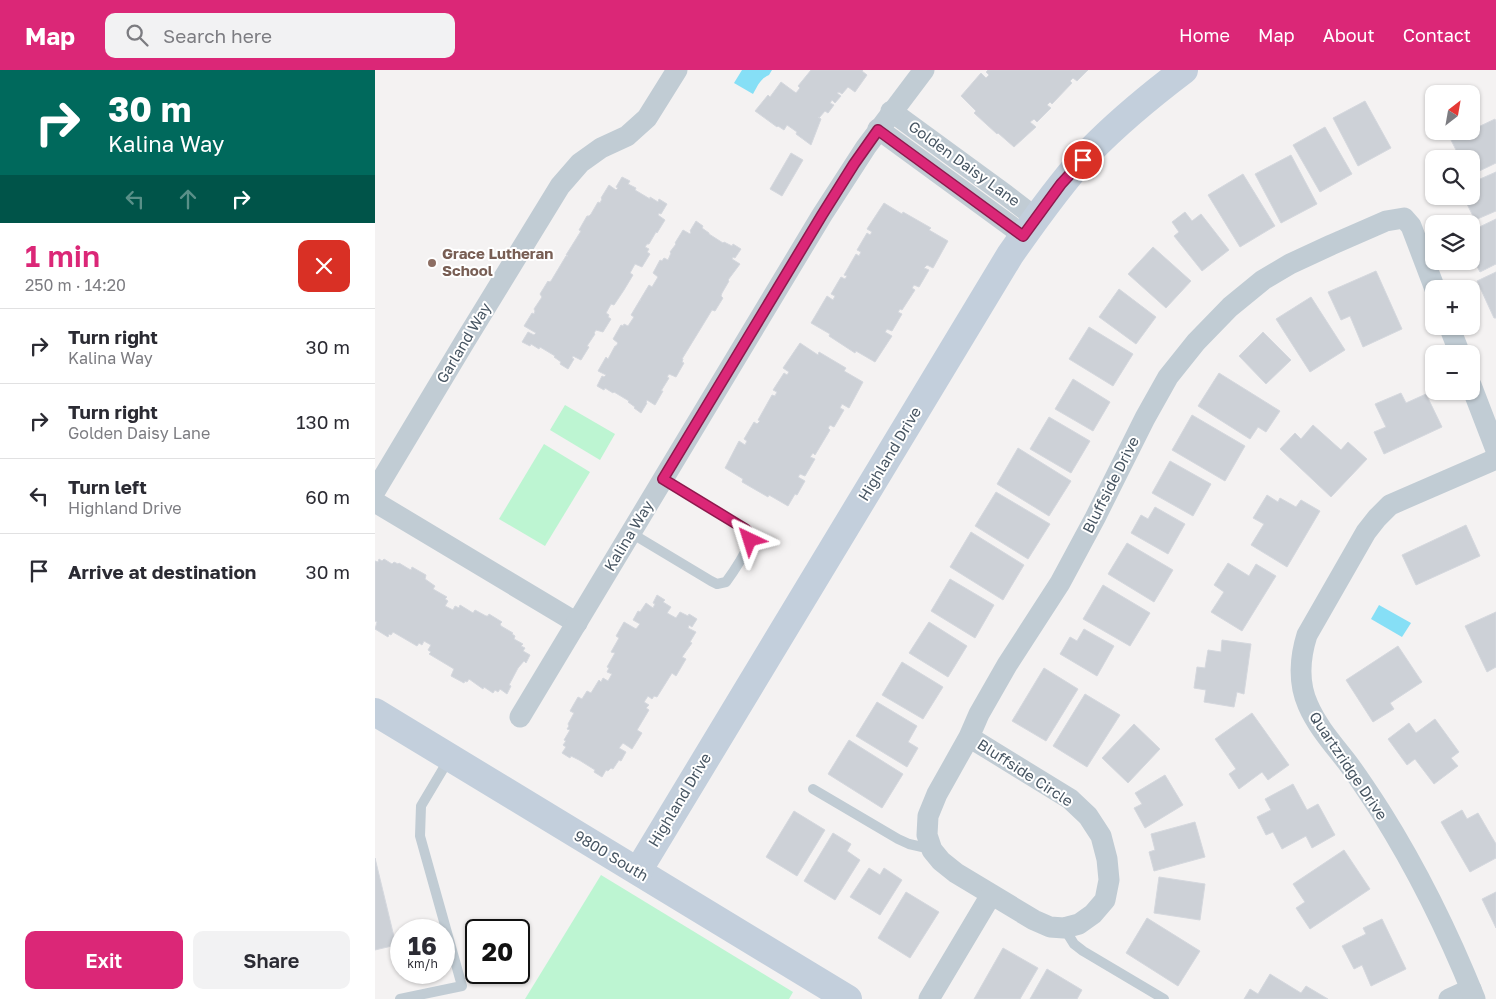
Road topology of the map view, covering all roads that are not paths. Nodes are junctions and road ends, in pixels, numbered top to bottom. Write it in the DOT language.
graph roads {
  1 [pos="677,70"];
  2 [pos="924,70"];
  3 [pos="1184,70"];
  4 [pos="891,111"];
  5 [pos="878,130"];
  6 [pos="1030,227"];
  7 [pos="1432,280"];
  8 [pos="1477,400"];
  9 [pos="1496,450"];
  10 [pos="1496,459"];
  11 [pos="663,479"];
  12 [pos="375,491"];
  13 [pos="375,502"];
  14 [pos="631,533"];
  15 [pos="577,623"];
  16 [pos="375,712"];
  17 [pos="520,717"];
  18 [pos="969,737"];
  19 [pos="450,758"];
  20 [pos="813,789"];
  21 [pos="932,850"];
  22 [pos="638,871"];
  23 [pos="991,895"];
  24 [pos="1064,928"];
  25 [pos="1473,994"];
  26 [pos="400,999"];
  27 [pos="848,999"];
  28 [pos="929,999"];
  29 [pos="1164,999"];
  30 [pos="1449,999"];
  1 -- 12 [label="street, Garland Way"];
  2 -- 4 [label="street, Kalina Way"];
  3 -- 6 [label="street, Highland Drive"];
  4 -- 5 [label="street, Kalina Way"];
  4 -- 6 [label="street, Golden Daisy Lane"];
  5 -- 6 [label="street, Golden Daisy Lane"];
  5 -- 11 [label="street, Kalina Way"];
  6 -- 22 [label="street, Highland Drive"];
  7 -- 18 [label="street, Bluffside Drive"];
  8 -- 9 [label="street"];
  10 -- 25 [label="street, Quartzridge Drive"];
  11 -- 14 [label="street, Kalina Way"];
  11 -- 14 [label="lane"];
  13 -- 15 [label="street"];
  14 -- 15 [label="street, Kalina Way"];
  15 -- 17 [label="street, Kalina Way"];
  16 -- 19 [label="street, 9800 South"];
  18 -- 21 [label="street, Bluffside Drive"];
  18 -- 24 [label="street, Bluffside Circle"];
  19 -- 22 [label="street, 9800 South"];
  19 -- 26 [label="lane"];
  20 -- 21 [label="lane"];
  21 -- 23 [label="street"];
  22 -- 27 [label="street, 9800 South"];
  23 -- 24 [label="street"];
  23 -- 28 [label="street"];
  24 -- 29 [label="lane"];
  25 -- 30 [label="street"];
}
